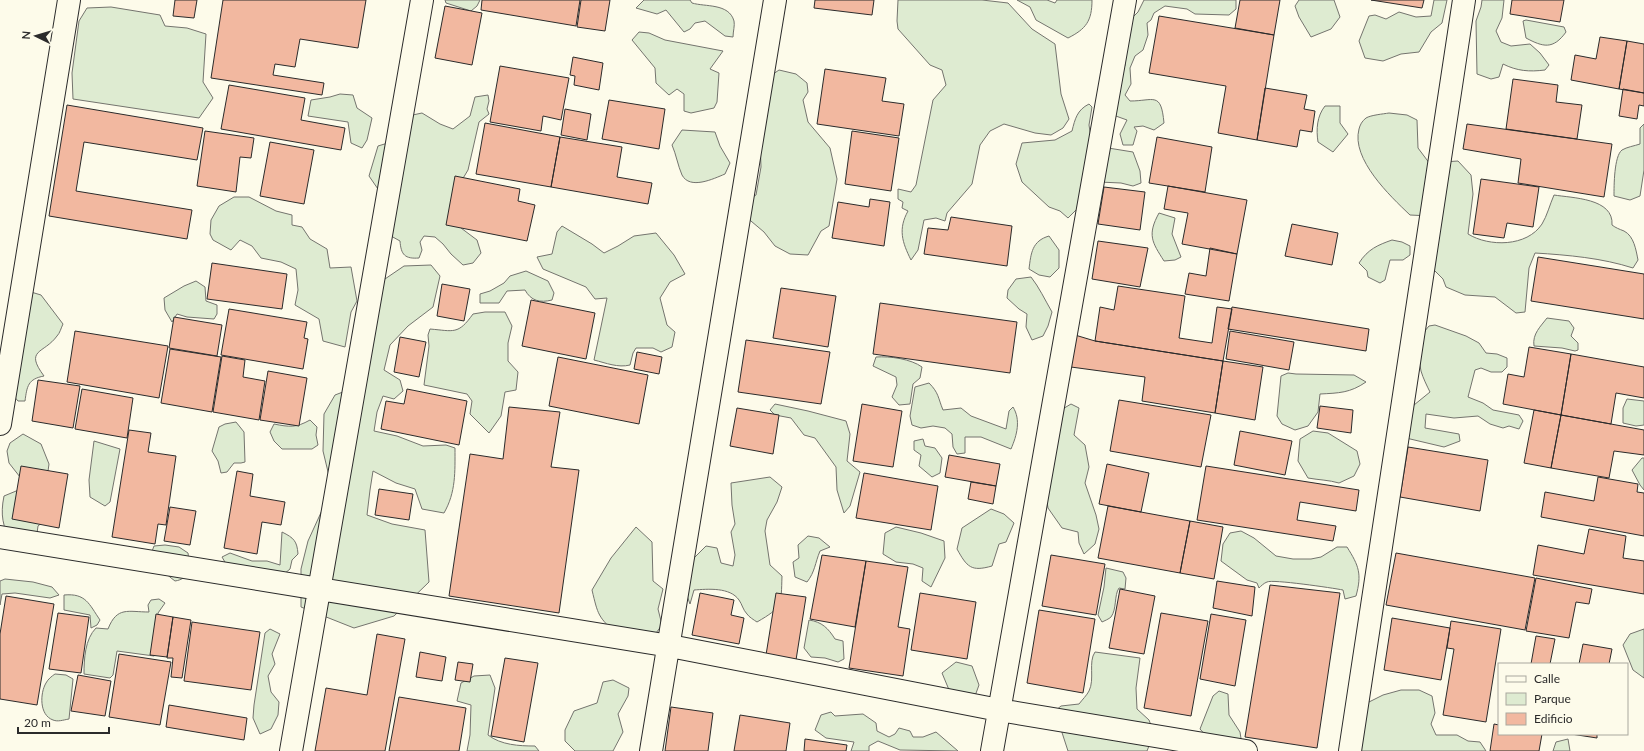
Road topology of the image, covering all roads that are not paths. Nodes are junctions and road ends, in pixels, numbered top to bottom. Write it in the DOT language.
graph roads {
  1 [pos="69,0"];
  2 [pos="422,0"];
  3 [pos="775,0"];
  4 [pos="1125,0"];
  5 [pos="1464,0"];
  6 [pos="0,424"];
  7 [pos="0,537"];
  8 [pos="319,590"];
  9 [pos="670,646"];
  10 [pos="999,710"];
  11 [pos="292,751"];
  12 [pos="652,751"];
  13 [pos="992,751"];
  14 [pos="1246,751"];
  15 [pos="1350,751"];
  1 -- 6 [label="street"];
  2 -- 8 [label="street"];
  3 -- 9 [label="street"];
  4 -- 10 [label="street"];
  5 -- 15 [label="street"];
  7 -- 8 [label="street"];
  8 -- 9 [label="street"];
  8 -- 11 [label="street"];
  9 -- 10 [label="street"];
  9 -- 12 [label="street"];
  10 -- 13 [label="street"];
  10 -- 14 [label="street"];
}
